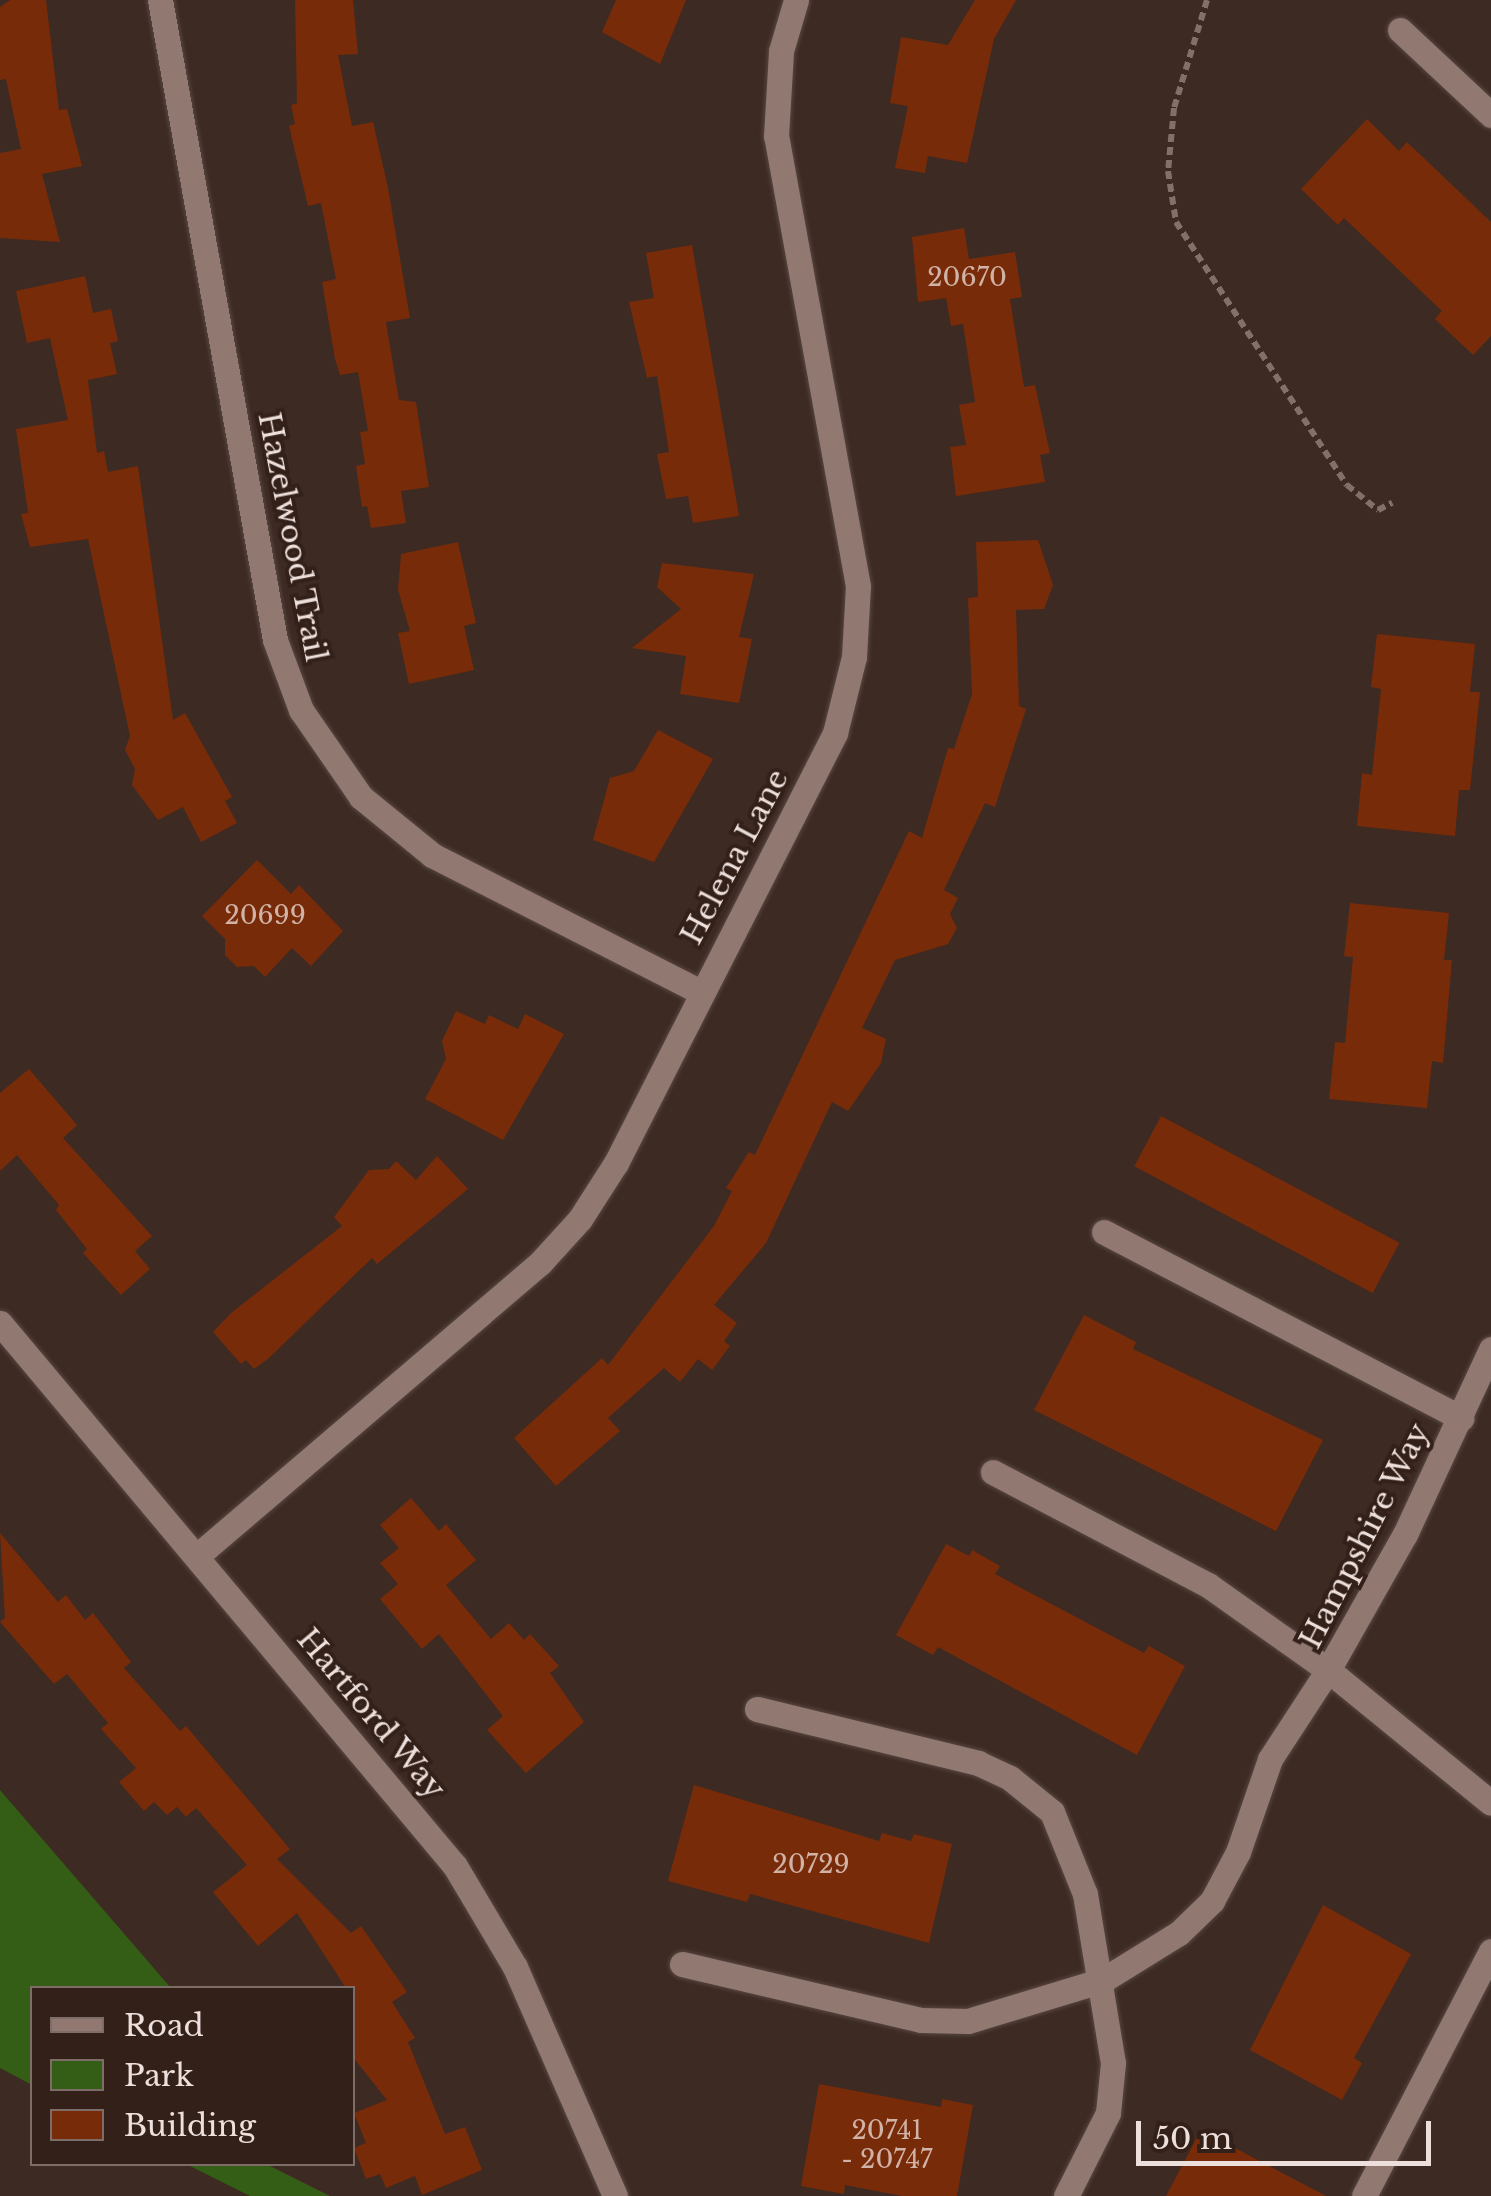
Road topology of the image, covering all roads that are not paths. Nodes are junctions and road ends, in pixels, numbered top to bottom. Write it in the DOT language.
graph roads {
  1 [pos="160,0"];
  2 [pos="796,0"];
  3 [pos="1400,30"];
  4 [pos="1491,115"];
  5 [pos="701,992"];
  6 [pos="1104,1232"];
  7 [pos="0,1323"];
  8 [pos="1491,1349"];
  9 [pos="1462,1418"];
  10 [pos="992,1472"];
  11 [pos="197,1556"];
  12 [pos="1328,1670"];
  13 [pos="757,1709"];
  14 [pos="1491,1804"];
  15 [pos="1491,1951"];
  16 [pos="682,1964"];
  17 [pos="1104,1980"];
  18 [pos="615,2196"];
  19 [pos="1066,2196"];
  20 [pos="1364,2196"];
  1 -- 5 [label="street, Hazelwood Trail"];
  2 -- 5 [label="street, Helena Lane"];
  3 -- 4 [label="street"];
  5 -- 11 [label="street, Helena Lane"];
  6 -- 9 [label="street"];
  7 -- 11 [label="street, Hartford Way"];
  8 -- 9 [label="street, Hampshire Way"];
  9 -- 12 [label="street, Hampshire Way"];
  10 -- 12 [label="street"];
  11 -- 18 [label="street, Hartford Way"];
  12 -- 14 [label="street, Hampshire Way"];
  12 -- 17 [label="street"];
  13 -- 17 [label="street"];
  15 -- 20 [label="street"];
  16 -- 17 [label="street"];
  17 -- 19 [label="street"];
}
